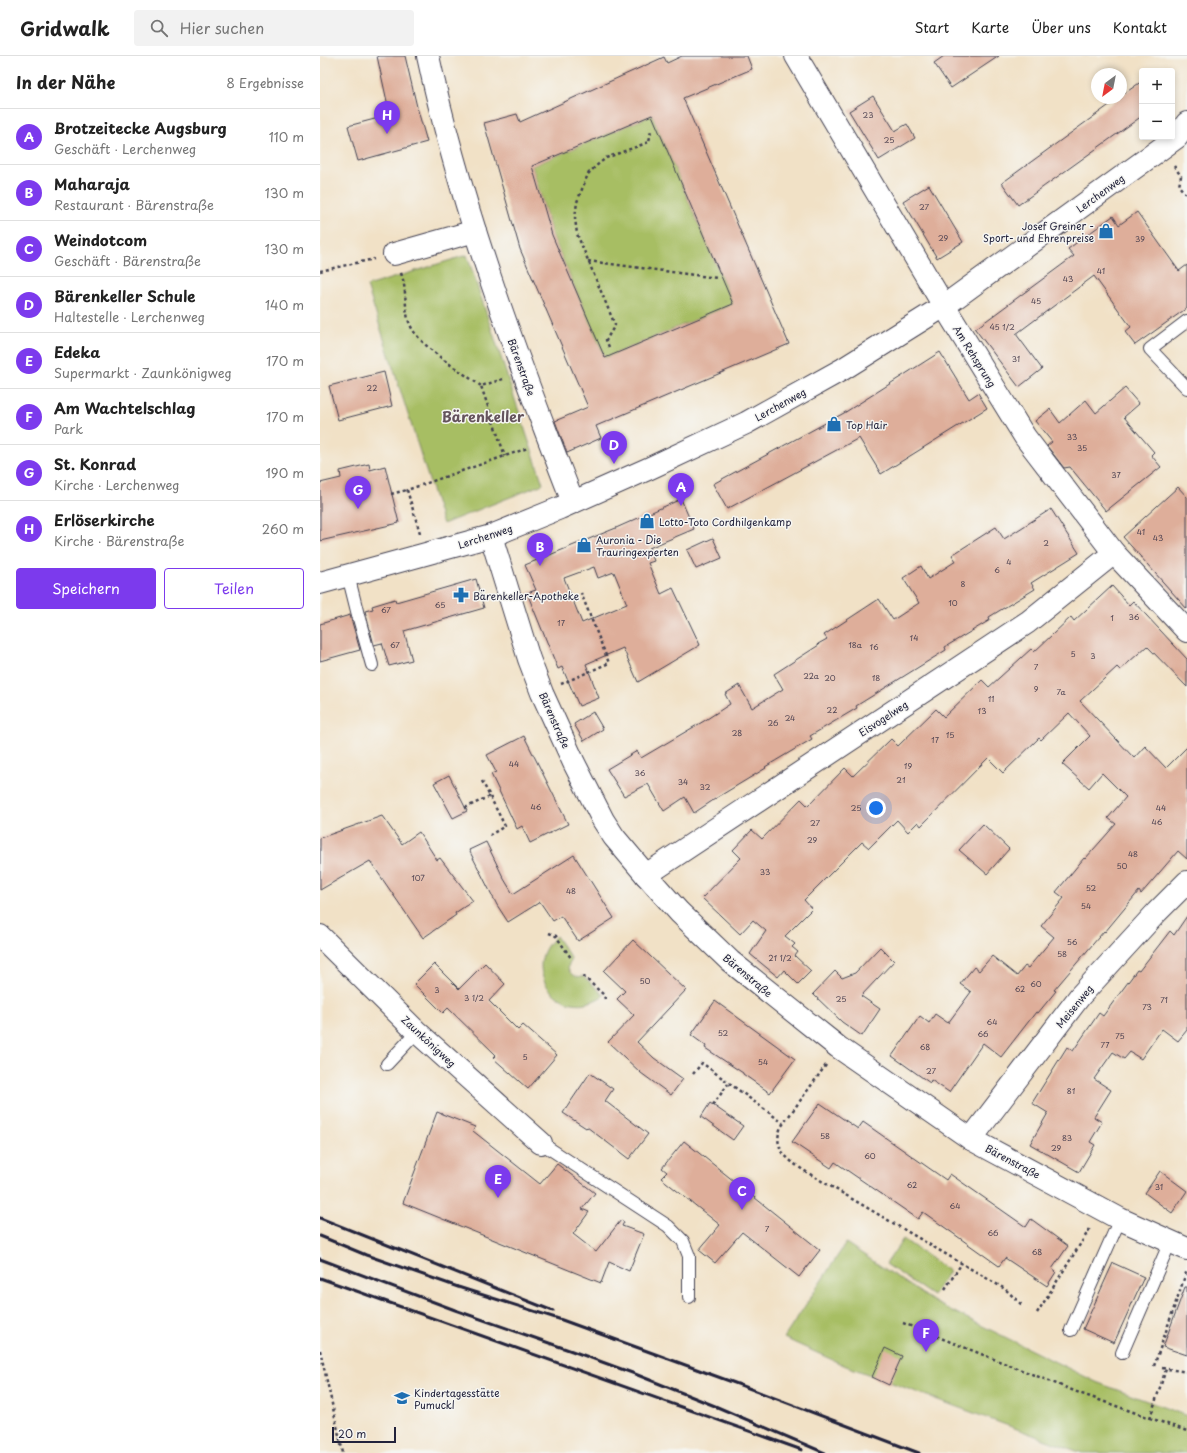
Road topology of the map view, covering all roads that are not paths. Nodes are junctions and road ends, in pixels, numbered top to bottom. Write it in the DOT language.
graph roads {
  1 [pos="428,56"];
  2 [pos="796,56"];
  3 [pos="1187,123"];
  4 [pos="474,231"];
  5 [pos="394,254"];
  6 [pos="944,306"];
  7 [pos="1187,321"];
  8 [pos="1187,388"];
  9 [pos="573,502"];
  10 [pos="491,536"];
  11 [pos="1114,554"];
  12 [pos="348,575"];
  13 [pos="320,583"];
  14 [pos="1187,632"];
  15 [pos="372,665"];
  16 [pos="646,875"];
  17 [pos="1187,882"];
  18 [pos="320,936"];
  19 [pos="417,1032"];
  20 [pos="387,1064"];
  21 [pos="972,1139"];
  22 [pos="541,1142"];
  23 [pos="1111,1214"];
  24 [pos="1178,1245"];
  25 [pos="689,1297"];
  26 [pos="1071,1330"];
  27 [pos="1122,1353"];
  1 -- 4 [label="street, Bärenstraße"];
  2 -- 6 [label="street, Am Rehsprung"];
  3 -- 6 [label="street, Lerchenweg"];
  4 -- 5 [label="street"];
  4 -- 9 [label="street, Bärenstraße"];
  6 -- 9 [label="street, Lerchenweg"];
  6 -- 11 [label="street, Am Rehsprung"];
  7 -- 8 [label="lane"];
  9 -- 10 [label="street, Lerchenweg"];
  10 -- 12 [label="street, Lerchenweg"];
  10 -- 16 [label="street, Bärenstraße"];
  11 -- 14 [label="street, Am Rehsprung"];
  11 -- 16 [label="street, Eisvogelweg"];
  12 -- 13 [label="street, Lerchenweg"];
  12 -- 15 [label="lane"];
  16 -- 21 [label="street, Bärenstraße"];
  17 -- 21 [label="street, Meisenweg"];
  18 -- 19 [label="street, Zaunkönigweg"];
  19 -- 20 [label="lane"];
  19 -- 22 [label="street, Zaunkönigweg"];
  21 -- 23 [label="street, Bärenstraße"];
  22 -- 25 [label="lane"];
  23 -- 24 [label="street, Bärenstraße"];
  23 -- 26 [label="lane"];
  24 -- 27 [label="lane"];
}
